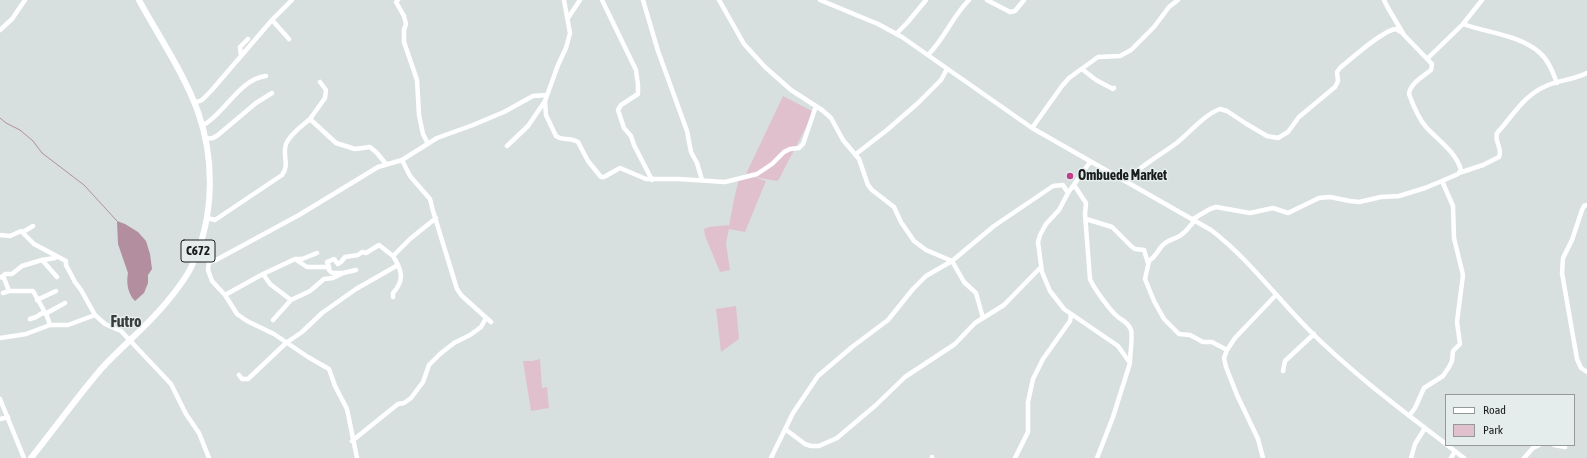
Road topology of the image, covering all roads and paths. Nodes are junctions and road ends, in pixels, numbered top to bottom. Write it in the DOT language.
graph roads {
  1 [pos="25,0"];
  2 [pos="139,0"];
  3 [pos="292,0"];
  4 [pos="564,0"];
  5 [pos="580,0"];
  6 [pos="602,0"];
  7 [pos="643,0"];
  8 [pos="719,0"];
  9 [pos="820,0"];
  10 [pos="926,0"];
  11 [pos="968,0"];
  12 [pos="987,0"];
  13 [pos="1024,0"];
  14 [pos="1178,0"];
  15 [pos="1384,0"];
  16 [pos="1482,0"];
  17 [pos="396,1"];
  18 [pos="568,18"];
  19 [pos="272,20"];
  20 [pos="1463,24"];
  21 [pos="0,30"];
  22 [pos="896,34"];
  23 [pos="1404,35"];
  24 [pos="248,39"];
  25 [pos="289,39"];
  26 [pos="928,55"];
  27 [pos="241,56"];
  28 [pos="1427,59"];
  29 [pos="947,69"];
  30 [pos="1082,69"];
  31 [pos="1587,73"];
  32 [pos="266,76"];
  33 [pos="320,82"];
  34 [pos="1557,83"];
  35 [pos="1114,88"];
  36 [pos="272,93"];
  37 [pos="548,95"];
  38 [pos="545,101"];
  39 [pos="194,103"];
  40 [pos="816,106"];
  41 [pos="310,119"];
  42 [pos="202,126"];
  43 [pos="1032,128"];
  44 [pos="205,139"];
  45 [pos="428,144"];
  46 [pos="507,146"];
  47 [pos="856,154"];
  48 [pos="402,160"];
  49 [pos="1090,162"];
  50 [pos="386,164"];
  51 [pos="1459,173"];
  52 [pos="652,180"];
  53 [pos="702,180"];
  54 [pos="1126,181"];
  55 [pos="1442,181"];
  56 [pos="1074,185"];
  57 [pos="1068,193"];
  58 [pos="1587,205"];
  59 [pos="207,218"];
  60 [pos="436,218"];
  61 [pos="1086,219"];
  62 [pos="1194,220"];
  63 [pos="33,226"];
  64 [pos="23,232"];
  65 [pos="0,235"];
  66 [pos="198,250"];
  67 [pos="317,253"];
  68 [pos="392,256"];
  69 [pos="55,258"];
  70 [pos="295,259"];
  71 [pos="42,260"];
  72 [pos="952,261"];
  73 [pos="209,262"];
  74 [pos="1148,263"];
  75 [pos="398,265"];
  76 [pos="329,266"];
  77 [pos="1041,267"];
  78 [pos="356,270"];
  79 [pos="344,273"];
  80 [pos="263,274"];
  81 [pos="1,277"];
  82 [pos="57,277"];
  83 [pos="9,291"];
  84 [pos="56,291"];
  85 [pos="3,293"];
  86 [pos="225,295"];
  87 [pos="1276,295"];
  88 [pos="393,297"];
  89 [pos="37,300"];
  90 [pos="290,300"];
  91 [pos="65,303"];
  92 [pos="44,313"];
  93 [pos="1070,313"];
  94 [pos="95,315"];
  95 [pos="486,318"];
  96 [pos="982,318"];
  97 [pos="30,319"];
  98 [pos="273,320"];
  99 [pos="491,322"];
  100 [pos="50,325"];
  101 [pos="1314,334"];
  102 [pos="0,338"];
  103 [pos="130,340"];
  104 [pos="286,343"];
  105 [pos="1227,350"];
  106 [pos="1130,363"];
  107 [pos="1283,371"];
  108 [pos="1587,372"];
  109 [pos="239,375"];
  110 [pos="0,400"];
  111 [pos="1409,416"];
  112 [pos="8,417"];
  113 [pos="0,419"];
  114 [pos="1425,428"];
  115 [pos="785,429"];
  116 [pos="352,441"];
  117 [pos="1445,444"];
  118 [pos="1448,446"];
  119 [pos="1538,446"];
  120 [pos="1560,446"];
  121 [pos="1565,447"];
  122 [pos="1455,451"];
  123 [pos="24,458"];
  124 [pos="31,458"];
  125 [pos="209,458"];
  126 [pos="357,458"];
  127 [pos="771,458"];
  128 [pos="1015,458"];
  129 [pos="1097,458"];
  130 [pos="1263,458"];
  131 [pos="1411,458"];
  132 [pos="1451,458"];
  133 [pos="1464,458"];
  134 [pos="1524,458"];
  1 -- 21 [label="street"];
  2 -- 39 [label="main road, C672"];
  3 -- 19 [label="street"];
  4 -- 18 [label="street"];
  5 -- 18 [label="street"];
  6 -- 52 [label="street"];
  7 -- 53 [label="street"];
  8 -- 40 [label="street"];
  9 -- 22 [label="street"];
  10 -- 22 [label="street"];
  11 -- 26 [label="street"];
  12 -- 13 [label="street"];
  14 -- 30 [label="street"];
  15 -- 23 [label="street"];
  16 -- 20 [label="street"];
  17 -- 45 [label="street"];
  18 -- 37 [label="street"];
  19 -- 25 [label="street"];
  19 -- 27 [label="street"];
  20 -- 28 [label="street"];
  20 -- 34 [label="street"];
  22 -- 26 [label="street"];
  23 -- 28 [label="street"];
  23 -- 54 [label="street"];
  24 -- 27 [label="street"];
  26 -- 29 [label="street"];
  27 -- 39 [label="street"];
  28 -- 51 [label="street"];
  29 -- 43 [label="street"];
  29 -- 47 [label="street"];
  30 -- 35 [label="street"];
  30 -- 43 [label="street"];
  31 -- 34 [label="street"];
  32 -- 42 [label="street"];
  33 -- 41 [label="street"];
  34 -- 51 [label="street"];
  36 -- 44 [label="street"];
  37 -- 38 [label="street"];
  37 -- 45 [label="street"];
  38 -- 46 [label="street"];
  38 -- 52 [label="street"];
  39 -- 42 [label="main road, C672"];
  40 -- 47 [label="street"];
  40 -- 53 [label="street"];
  41 -- 50 [label="street"];
  41 -- 59 [label="street"];
  42 -- 44 [label="main road, C672"];
  43 -- 49 [label="street"];
  44 -- 59 [label="main road, C672"];
  45 -- 48 [label="street"];
  47 -- 72 [label="street"];
  48 -- 50 [label="street"];
  48 -- 60 [label="street"];
  49 -- 54 [label="street"];
  49 -- 56 [label="street"];
  50 -- 73 [label="street"];
  51 -- 55 [label="street"];
  52 -- 53 [label="street"];
  54 -- 62 [label="street"];
  55 -- 62 [label="street"];
  55 -- 111 [label="street"];
  56 -- 57 [label="street"];
  56 -- 61 [label="street"];
  57 -- 72 [label="street"];
  57 -- 77 [label="street"];
  58 -- 108 [label="street"];
  59 -- 66 [label="main road, C672"];
  60 -- 68 [label="street"];
  60 -- 95 [label="street"];
  61 -- 74 [label="street"];
  61 -- 106 [label="street"];
  62 -- 74 [label="street"];
  62 -- 87 [label="street"];
  63 -- 64 [label="street"];
  64 -- 65 [label="street"];
  64 -- 94 [label="street"];
  66 -- 73 [label="street"];
  66 -- 103 [label="main road, C672"];
  67 -- 70 [label="street"];
  68 -- 75 [label="street"];
  68 -- 76 [label="street"];
  69 -- 71 [label="street"];
  70 -- 76 [label="street"];
  70 -- 80 [label="street"];
  71 -- 81 [label="street"];
  71 -- 82 [label="street"];
  72 -- 96 [label="street"];
  72 -- 115 [label="street"];
  73 -- 86 [label="street"];
  74 -- 105 [label="street"];
  75 -- 88 [label="street"];
  75 -- 104 [label="street"];
  76 -- 79 [label="street"];
  77 -- 93 [label="street"];
  77 -- 96 [label="street"];
  78 -- 79 [label="street"];
  79 -- 90 [label="street"];
  80 -- 86 [label="street"];
  80 -- 90 [label="street"];
  81 -- 83 [label="street"];
  83 -- 85 [label="street"];
  83 -- 89 [label="street"];
  84 -- 89 [label="street"];
  86 -- 104 [label="street"];
  87 -- 101 [label="street"];
  87 -- 105 [label="street"];
  89 -- 92 [label="street"];
  90 -- 98 [label="street"];
  91 -- 92 [label="street"];
  92 -- 97 [label="street"];
  92 -- 100 [label="street"];
  93 -- 106 [label="street"];
  93 -- 128 [label="street"];
  94 -- 100 [label="street"];
  94 -- 103 [label="street"];
  95 -- 99 [label="street"];
  95 -- 116 [label="street"];
  96 -- 115 [label="street"];
  100 -- 102 [label="street"];
  101 -- 107 [label="street"];
  101 -- 111 [label="street"];
  103 -- 124 [label="main road, C672"];
  103 -- 125 [label="street"];
  104 -- 109 [label="street"];
  104 -- 116 [label="street"];
  105 -- 130 [label="street"];
  106 -- 129 [label="street"];
  110 -- 112 [label="street"];
  111 -- 114 [label="street"];
  112 -- 113 [label="street"];
  112 -- 123 [label="street"];
  114 -- 117 [label="street"];
  114 -- 131 [label="street"];
  115 -- 127 [label="street"];
  116 -- 126 [label="street"];
  118 -- 122 [label="street"];
  119 -- 134 [label="street"];
  120 -- 121 [label="street"];
  122 -- 132 [label="street"];
  122 -- 133 [label="street"];
}
